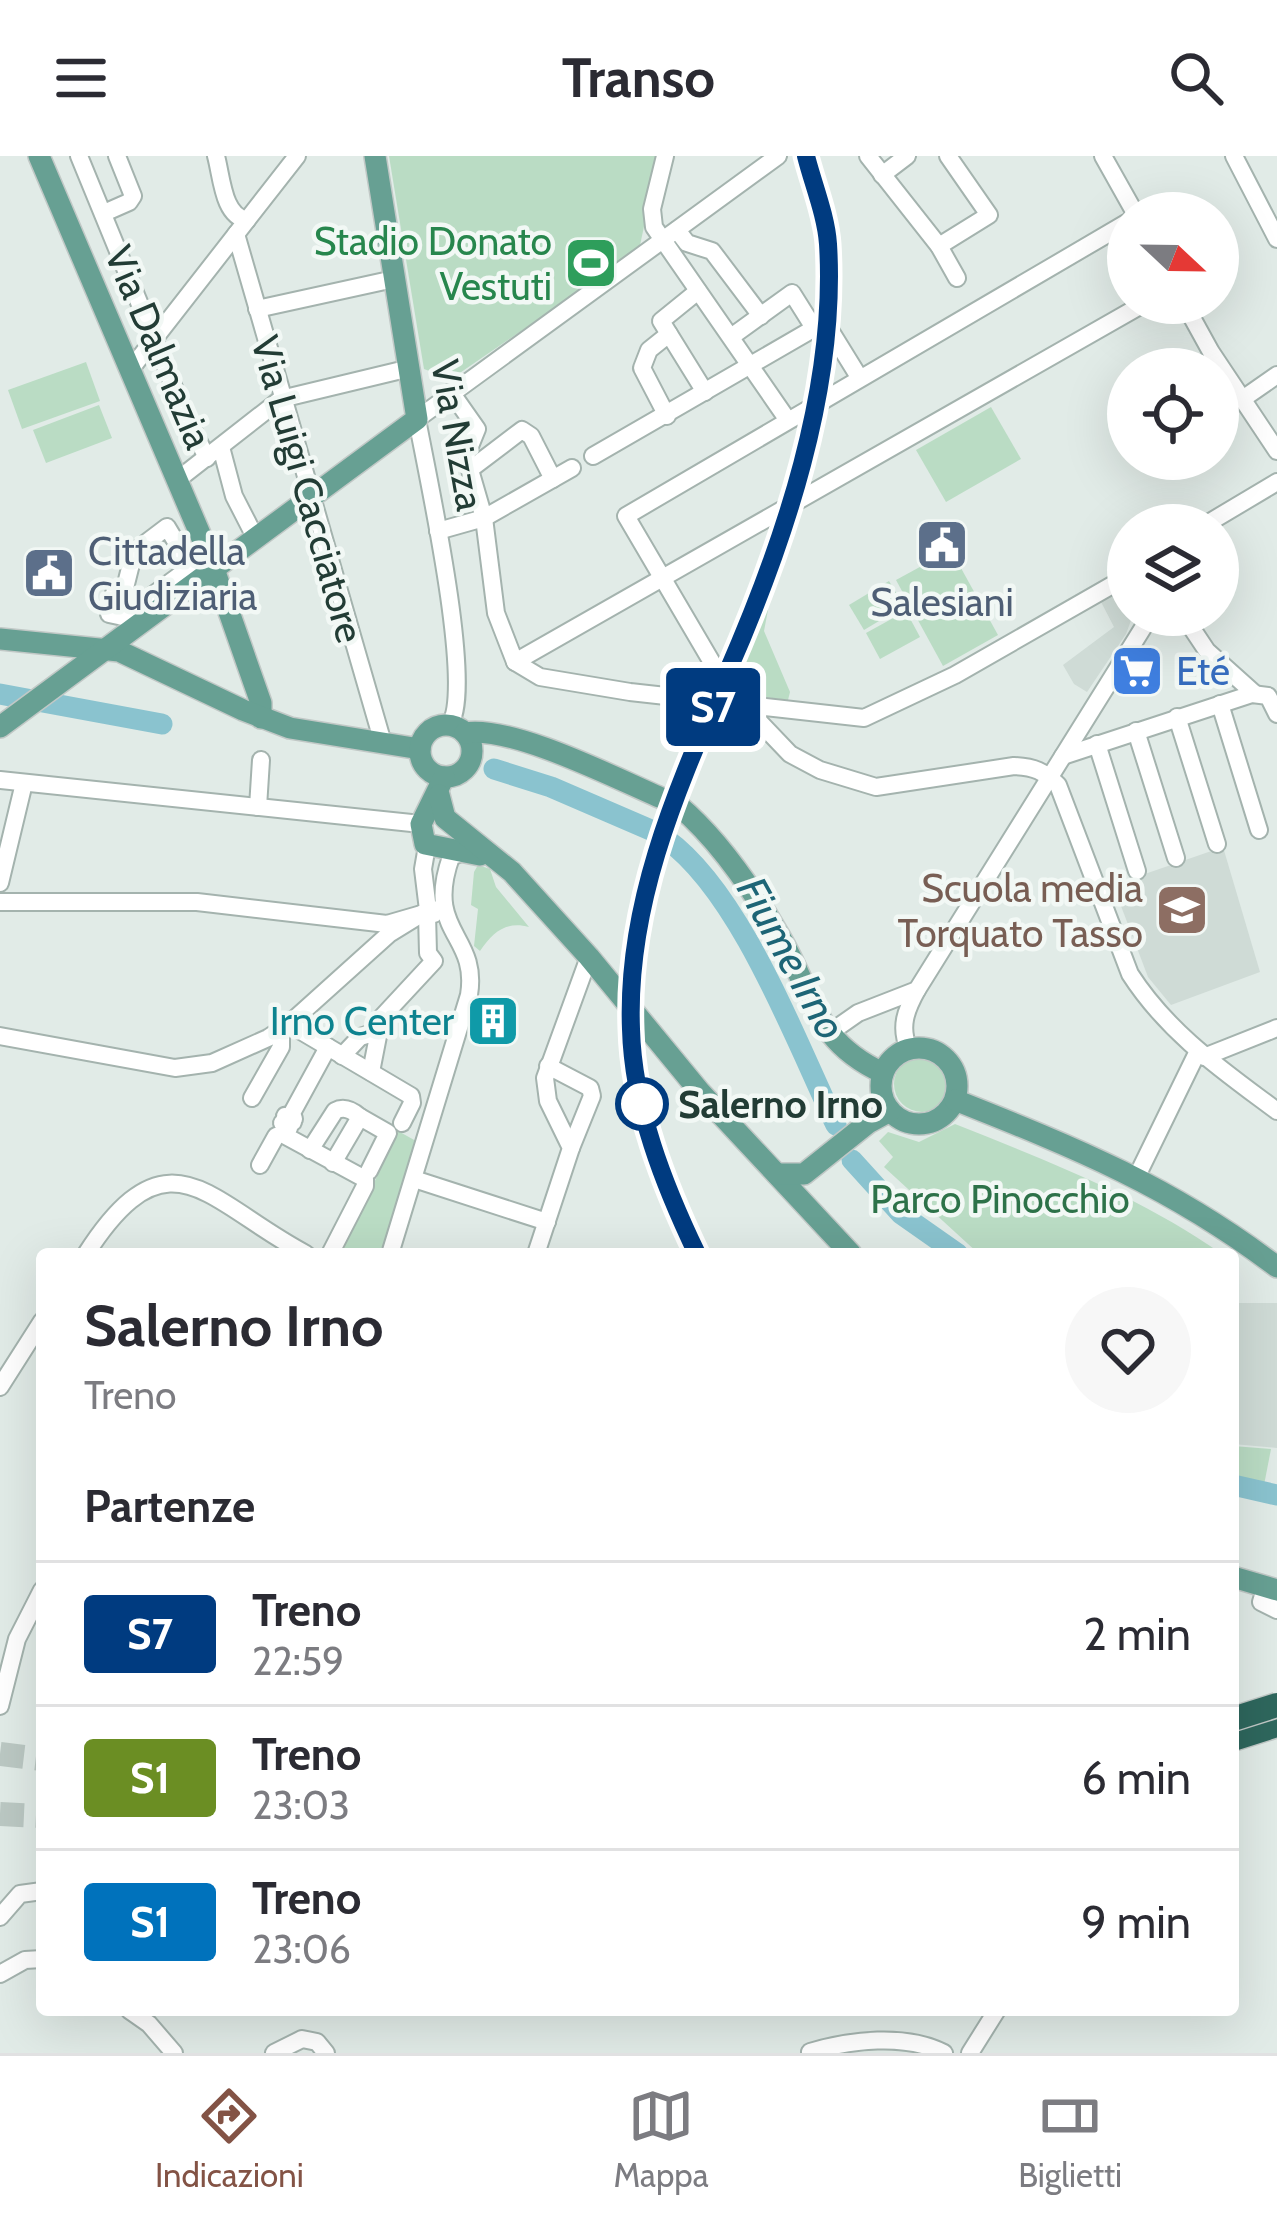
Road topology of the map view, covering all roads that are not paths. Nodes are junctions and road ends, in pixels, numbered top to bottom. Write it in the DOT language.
graph roads {
  1 [pos="79,156"];
  2 [pos="117,156"];
  3 [pos="217,156"];
  4 [pos="296,156"];
  5 [pos="375,156"];
  6 [pos="664,156"];
  7 [pos="778,156"];
  8 [pos="868,156"];
  9 [pos="907,156"];
  10 [pos="948,156"];
  11 [pos="1103,156"];
  12 [pos="1234,156"];
  13 [pos="44,157"];
  14 [pos="882,175"];
  15 [pos="1123,192"];
  16 [pos="104,213"];
  17 [pos="241,227"];
  18 [pos="1107,234"];
  19 [pos="670,236"];
  20 [pos="1277,239"];
  21 [pos="939,246"];
  22 [pos="957,278"];
  23 [pos="394,279"];
  24 [pos="698,291"];
  25 [pos="257,309"];
  26 [pos="761,316"];
  27 [pos="1108,324"];
  28 [pos="1197,324"];
  29 [pos="820,325"];
  30 [pos="669,334"];
  31 [pos="731,337"];
  32 [pos="156,339"];
  33 [pos="751,365"];
  34 [pos="410,368"];
  35 [pos="130,370"];
  36 [pos="1277,375"];
  37 [pos="859,376"];
  38 [pos="451,392"];
  39 [pos="705,392"];
  40 [pos="1244,398"];
  41 [pos="281,399"];
  42 [pos="667,416"];
  43 [pos="186,417"];
  44 [pos="416,418"];
  45 [pos="787,419"];
  46 [pos="155,432"];
  47 [pos="1277,450"];
  48 [pos="214,453"];
  49 [pos="593,456"];
  50 [pos="472,467"];
  51 [pos="572,467"];
  52 [pos="553,479"];
  53 [pos="176,481"];
  54 [pos="1277,482"];
  55 [pos="1277,494"];
  56 [pos="310,495"];
  57 [pos="1239,505"];
  58 [pos="1239,517"];
  59 [pos="484,518"];
  60 [pos="438,531"];
  61 [pos="254,536"];
  62 [pos="204,563"];
  63 [pos="661,579"];
  64 [pos="1107,588"];
  65 [pos="129,628"];
  66 [pos="1138,636"];
  67 [pos="1198,636"];
  68 [pos="0,638"];
  69 [pos="63,645"];
  70 [pos="100,651"];
  71 [pos="136,657"];
  72 [pos="515,662"];
  73 [pos="66,677"];
  74 [pos="1255,694"];
  75 [pos="724,695"];
  76 [pos="741,704"];
  77 [pos="1220,704"];
  78 [pos="777,709"];
  79 [pos="1277,714"];
  80 [pos="756,717"];
  81 [pos="1177,717"];
  82 [pos="261,718"];
  83 [pos="8,722"];
  84 [pos="457,729"];
  85 [pos="1136,731"];
  86 [pos="383,743"];
  87 [pos="1097,744"];
  88 [pos="420,749"];
  89 [pos="1062,757"];
  90 [pos="261,760"];
  91 [pos="1049,777"];
  92 [pos="0,781"];
  93 [pos="24,782"];
  94 [pos="258,807"];
  95 [pos="432,811"];
  96 [pos="1259,830"];
  97 [pos="1217,844"];
  98 [pos="467,850"];
  99 [pos="1176,858"];
  100 [pos="1137,871"];
  101 [pos="1,872"];
  102 [pos="512,872"];
  103 [pos="0,902"];
  104 [pos="435,913"];
  105 [pos="589,957"];
  106 [pos="917,990"];
  107 [pos="382,1017"];
  108 [pos="285,1026"];
  109 [pos="1277,1028"];
  110 [pos="829,1034"];
  111 [pos="0,1036"];
  112 [pos="909,1048"];
  113 [pos="335,1051"];
  114 [pos="1201,1054"];
  115 [pos="548,1066"];
  116 [pos="371,1072"];
  117 [pos="883,1073"];
  118 [pos="252,1098"];
  119 [pos="955,1100"];
  120 [pos="890,1111"];
  121 [pos="1277,1111"];
  122 [pos="358,1115"];
  123 [pos="402,1124"];
  124 [pos="285,1136"];
  125 [pos="571,1148"];
  126 [pos="310,1150"];
  127 [pos="333,1163"];
  128 [pos="260,1165"];
  129 [pos="369,1171"];
  130 [pos="777,1174"];
  131 [pos="804,1174"];
  132 [pos="1137,1176"];
  133 [pos="414,1179"];
  134 [pos="807,1205"];
  135 [pos="547,1222"];
  136 [pos="90,1248"];
  137 [pos="295,1248"];
  138 [pos="333,1248"];
  139 [pos="392,1248"];
  140 [pos="538,1248"];
  141 [pos="846,1248"];
  142 [pos="1277,1267"];
  143 [pos="35,1339"];
  144 [pos="0,1387"];
  145 [pos="1239,1579"];
  146 [pos="1272,1588"];
  147 [pos="36,1602"];
  148 [pos="1277,1610"];
  149 [pos="0,1706"];
  150 [pos="1277,1706"];
  151 [pos="1239,1717"];
  152 [pos="1277,1725"];
  153 [pos="1239,1737"];
  154 [pos="36,1892"];
  155 [pos="0,1917"];
  156 [pos="36,1959"];
  157 [pos="0,1974"];
  158 [pos="138,2016"];
  159 [pos="993,2016"];
  160 [pos="174,2053"];
  161 [pos="274,2053"];
  162 [pos="326,2053"];
  163 [pos="810,2053"];
  164 [pos="944,2053"];
  165 [pos="970,2053"];
  1 -- 16 [label="street"];
  2 -- 16 [label="street"];
  3 -- 17 [label="street, Via Luigi Cacciatore"];
  4 -- 17 [label="street"];
  5 -- 23 [label="main road, Via Nizza"];
  6 -- 19 [label="street"];
  7 -- 19 [label="street"];
  8 -- 14 [label="street"];
  9 -- 14 [label="street"];
  10 -- 21 [label="street"];
  11 -- 15 [label="street"];
  12 -- 20 [label="street"];
  13 -- 35 [label="main road, Via Dalmazia"];
  14 -- 21 [label="street"];
  16 -- 32 [label="street"];
  17 -- 25 [label="street, Via Luigi Cacciatore"];
  17 -- 32 [label="street"];
  18 -- 37 [label="street"];
  19 -- 24 [label="street"];
  19 -- 26 [label="street"];
  19 -- 38 [label="street"];
  21 -- 22 [label="street"];
  23 -- 25 [label="street"];
  23 -- 34 [label="main road, Via Nizza"];
  24 -- 30 [label="street"];
  24 -- 31 [label="street"];
  25 -- 41 [label="street, Via Luigi Cacciatore"];
  26 -- 29 [label="street"];
  26 -- 31 [label="street"];
  27 -- 63 [label="street"];
  28 -- 40 [label="street"];
  29 -- 33 [label="street"];
  29 -- 37 [label="street"];
  30 -- 39 [label="street"];
  30 -- 42 [label="street"];
  31 -- 33 [label="street"];
  32 -- 35 [label="street"];
  32 -- 43 [label="street"];
  33 -- 39 [label="street"];
  33 -- 45 [label="street"];
  34 -- 41 [label="street"];
  34 -- 44 [label="main road, Via Nizza"];
  35 -- 46 [label="main road, Via Dalmazia"];
  36 -- 40 [label="street"];
  37 -- 45 [label="street"];
  38 -- 44 [label="street"];
  38 -- 50 [label="street"];
  39 -- 42 [label="street"];
  40 -- 47 [label="street"];
  41 -- 48 [label="street"];
  41 -- 56 [label="street, Via Luigi Cacciatore"];
  42 -- 49 [label="street"];
  43 -- 46 [label="street"];
  43 -- 48 [label="street"];
  44 -- 56 [label="main road"];
  44 -- 60 [label="street, Via Nizza"];
  45 -- 63 [label="street"];
  46 -- 53 [label="main road, Via Dalmazia"];
  48 -- 53 [label="street"];
  48 -- 61 [label="street"];
  50 -- 52 [label="street"];
  50 -- 59 [label="street"];
  51 -- 52 [label="street"];
  52 -- 59 [label="street"];
  53 -- 62 [label="main road, Via Dalmazia"];
  54 -- 57 [label="street"];
  55 -- 58 [label="street"];
  56 -- 61 [label="main road"];
  56 -- 86 [label="street, Via Luigi Cacciatore"];
  59 -- 60 [label="street"];
  59 -- 72 [label="street"];
  60 -- 84 [label="street, Via Nizza"];
  61 -- 62 [label="main road"];
  62 -- 62 [label="street"];
  62 -- 65 [label="main road"];
  62 -- 82 [label="main road, Via Dalmazia"];
  63 -- 72 [label="street"];
  63 -- 75 [label="street"];
  64 -- 78 [label="street"];
  65 -- 70 [label="main road"];
  65 -- 71 [label="main road"];
  66 -- 89 [label="street"];
  67 -- 74 [label="street"];
  68 -- 69 [label="main road"];
  69 -- 70 [label="main road"];
  69 -- 73 [label="main road"];
  70 -- 71 [label="main road"];
  70 -- 73 [label="main road"];
  71 -- 82 [label="main road"];
  72 -- 75 [label="street"];
  73 -- 83 [label="main road"];
  74 -- 77 [label="street"];
  74 -- 79 [label="street"];
  75 -- 76 [label="street"];
  76 -- 78 [label="street"];
  76 -- 80 [label="street"];
  77 -- 81 [label="street"];
  77 -- 96 [label="street"];
  78 -- 80 [label="street"];
  80 -- 91 [label="street"];
  81 -- 85 [label="street"];
  81 -- 97 [label="street"];
  82 -- 86 [label="main road"];
  84 -- 88 [label="main road"];
  84 -- 95 [label="main road"];
  84 -- 110 [label="main road"];
  85 -- 87 [label="street"];
  85 -- 99 [label="street"];
  86 -- 88 [label="main road"];
  87 -- 89 [label="street"];
  87 -- 100 [label="street"];
  88 -- 95 [label="main road"];
  89 -- 91 [label="street"];
  90 -- 94 [label="street"];
  91 -- 106 [label="street"];
  91 -- 114 [label="street"];
  92 -- 93 [label="street"];
  93 -- 94 [label="street"];
  93 -- 101 [label="street"];
  94 -- 95 [label="street"];
  95 -- 98 [label="main road"];
  95 -- 102 [label="main road"];
  95 -- 104 [label="street"];
  98 -- 102 [label="main road"];
  98 -- 104 [label="street"];
  102 -- 105 [label="main road"];
  103 -- 104 [label="street"];
  104 -- 107 [label="street"];
  104 -- 108 [label="street"];
  104 -- 133 [label="street"];
  105 -- 115 [label="street"];
  105 -- 130 [label="main road"];
  106 -- 110 [label="street"];
  106 -- 112 [label="street"];
  108 -- 111 [label="street"];
  108 -- 113 [label="street"];
  108 -- 118 [label="street"];
  109 -- 114 [label="street"];
  110 -- 117 [label="main road"];
  112 -- 117 [label="main road"];
  112 -- 119 [label="main road"];
  113 -- 116 [label="street"];
  113 -- 116 [label="street"];
  113 -- 124 [label="street"];
  114 -- 121 [label="street"];
  114 -- 132 [label="street"];
  115 -- 125 [label="street"];
  115 -- 125 [label="street"];
  116 -- 123 [label="street"];
  117 -- 120 [label="main road"];
  119 -- 120 [label="main road"];
  119 -- 132 [label="main road"];
  120 -- 131 [label="main road"];
  122 -- 126 [label="street"];
  122 -- 127 [label="street"];
  122 -- 129 [label="street"];
  124 -- 126 [label="street"];
  124 -- 128 [label="street"];
  125 -- 135 [label="street"];
  126 -- 127 [label="street"];
  127 -- 138 [label="street"];
  130 -- 131 [label="main road"];
  130 -- 134 [label="main road"];
  131 -- 134 [label="main road"];
  132 -- 142 [label="main road"];
  133 -- 135 [label="street"];
  133 -- 139 [label="street"];
  134 -- 141 [label="main road"];
  135 -- 140 [label="street"];
  136 -- 137 [label="street"];
  143 -- 144 [label="street"];
  145 -- 146 [label="main road"];
  146 -- 148 [label="street"];
  147 -- 149 [label="street"];
  150 -- 151 [label="highway, bridge"];
  152 -- 153 [label="highway"];
  154 -- 155 [label="street"];
  156 -- 157 [label="street"];
  158 -- 160 [label="street"];
  159 -- 165 [label="street"];
  161 -- 162 [label="street"];
  163 -- 164 [label="street"];
}
